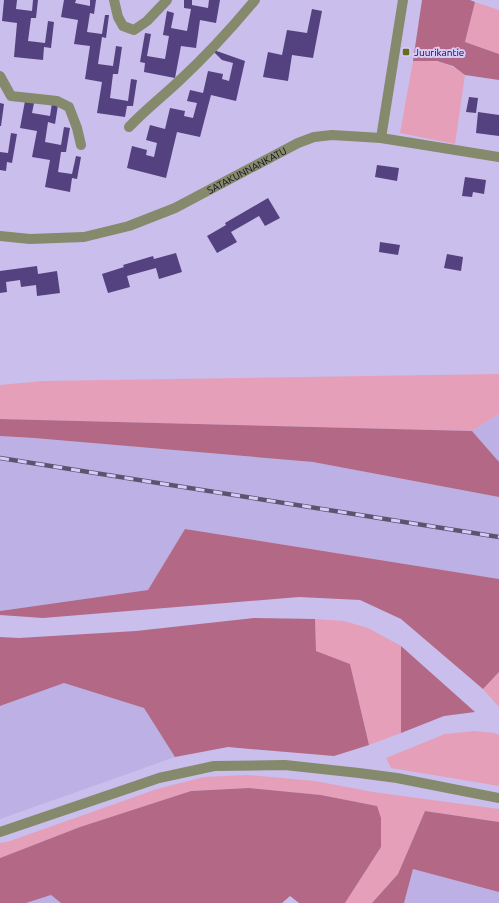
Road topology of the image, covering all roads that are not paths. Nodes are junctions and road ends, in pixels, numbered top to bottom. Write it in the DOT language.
graph roads {
  1 [pos="114,0"];
  2 [pos="167,0"];
  3 [pos="255,0"];
  4 [pos="403,0"];
  5 [pos="0,76"];
  6 [pos="129,127"];
  7 [pos="381,138"];
  8 [pos="81,145"];
  9 [pos="499,157"];
  10 [pos="0,236"];
  11 [pos="499,798"];
  12 [pos="0,832"];
  1 -- 2 [label="street"];
  3 -- 6 [label="street"];
  4 -- 7 [label="street"];
  5 -- 8 [label="street"];
  7 -- 9 [label="street, SATAKUNNANKATU"];
  7 -- 10 [label="street, SATAKUNNANKATU"];
  11 -- 12 [label="street"];
}
